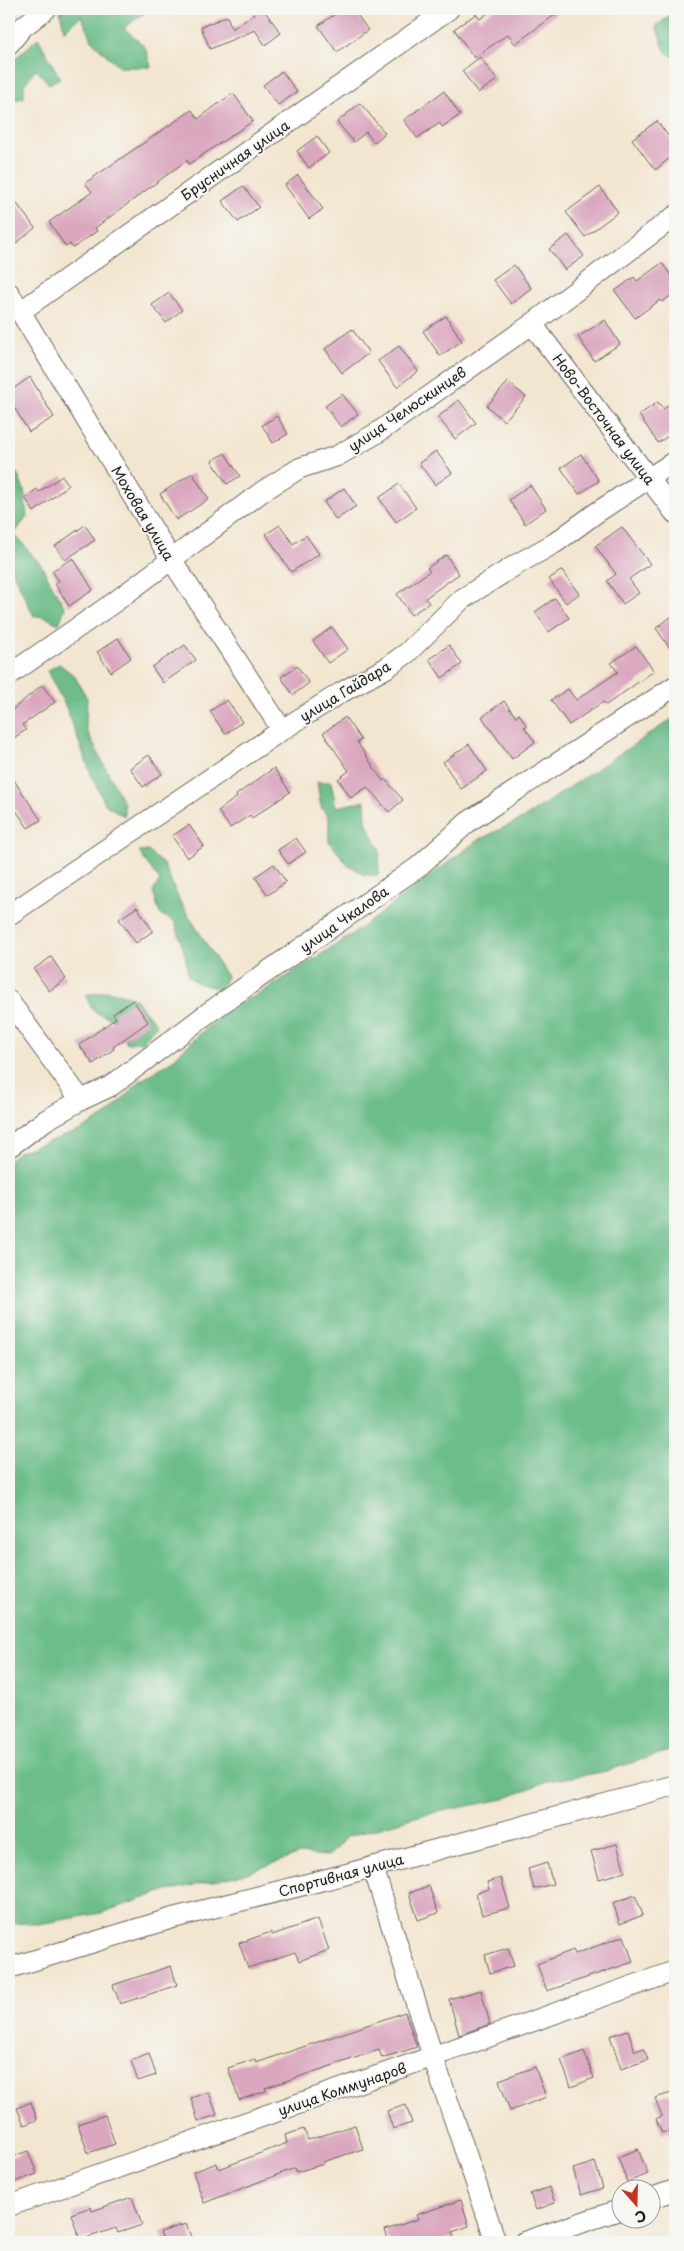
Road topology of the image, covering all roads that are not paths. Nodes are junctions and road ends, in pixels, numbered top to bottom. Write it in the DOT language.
graph roads {
  1 [pos="46,9"];
  2 [pos="449,9"];
  3 [pos="9,44"];
  4 [pos="675,216"];
  5 [pos="9,293"];
  6 [pos="21,310"];
  7 [pos="532,324"];
  8 [pos="675,460"];
  9 [pos="649,479"];
  10 [pos="675,513"];
  11 [pos="171,559"];
  12 [pos="9,675"];
  13 [pos="675,686"];
  14 [pos="282,730"];
  15 [pos="9,915"];
  16 [pos="9,1001"];
  17 [pos="81,1100"];
  18 [pos="9,1147"];
  19 [pos="675,1785"];
  20 [pos="373,1867"];
  21 [pos="9,1968"];
  22 [pos="675,1972"];
  23 [pos="434,2057"];
  24 [pos="675,2190"];
  25 [pos="662,2195"];
  26 [pos="9,2206"];
  27 [pos="612,2211"];
  28 [pos="496,2242"];
  29 [pos="524,2242"];
  1 -- 3 [label="street"];
  2 -- 6 [label="street, Брусничная улица"];
  4 -- 7 [label="street, улица Челюскинцев"];
  5 -- 6 [label="street, Моховая улица"];
  6 -- 11 [label="street, Моховая улица"];
  7 -- 9 [label="street, Ново-Восточная улица"];
  7 -- 11 [label="street, улица Челюскинцев"];
  8 -- 9 [label="street, улица Гайдара"];
  9 -- 10 [label="street, Ново-Восточная улица"];
  9 -- 14 [label="street, улица Гайдара"];
  11 -- 12 [label="street, улица Челюскинцев"];
  11 -- 14 [label="street, Моховая улица"];
  13 -- 17 [label="street, улица Чкалова"];
  14 -- 15 [label="street, улица Гайдара"];
  16 -- 17 [label="street"];
  17 -- 18 [label="street, улица Чкалова"];
  19 -- 20 [label="street, Спортивная улица"];
  20 -- 21 [label="street, Спортивная улица"];
  20 -- 23 [label="street"];
  22 -- 23 [label="street, улица Коммунаров"];
  23 -- 26 [label="street, улица Коммунаров"];
  23 -- 28 [label="street"];
  24 -- 25 [label="street"];
  27 -- 29 [label="street"];
}
